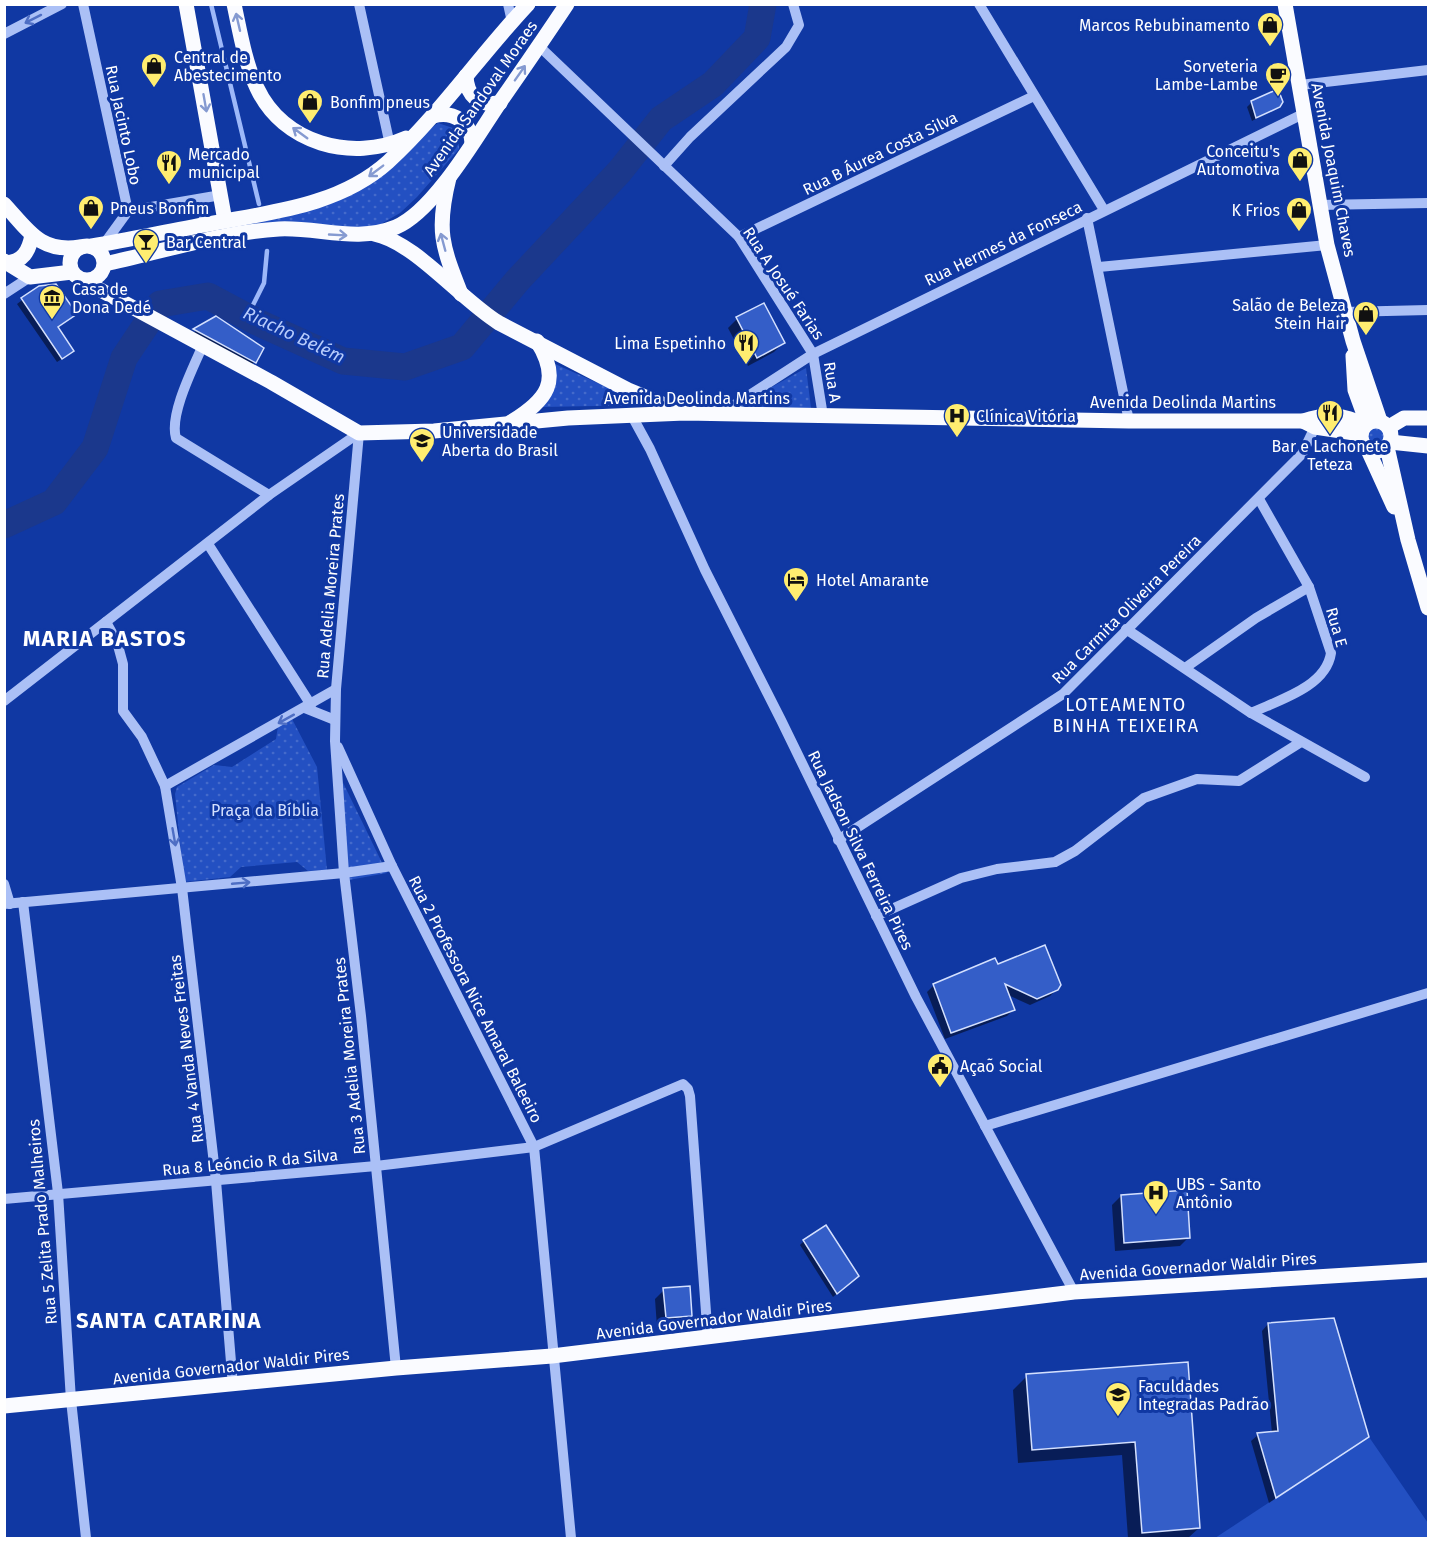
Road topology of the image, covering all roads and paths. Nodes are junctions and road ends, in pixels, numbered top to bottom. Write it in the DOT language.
graph roads {
  1 [pos="62,4"];
  2 [pos="83,4"];
  3 [pos="186,4"];
  4 [pos="234,4"];
  5 [pos="358,4"];
  6 [pos="508,4"];
  7 [pos="528,4"];
  8 [pos="567,4"];
  9 [pos="793,4"];
  10 [pos="979,4"];
  11 [pos="1285,4"];
  12 [pos="512,22"];
  13 [pos="4,34"];
  14 [pos="539,46"];
  15 [pos="1428,70"];
  16 [pos="466,76"];
  17 [pos="1300,85"];
  18 [pos="1034,96"];
  19 [pos="500,103"];
  20 [pos="1305,113"];
  21 [pos="434,116"];
  22 [pos="415,134"];
  23 [pos="472,143"];
  24 [pos="390,145"];
  25 [pos="664,166"];
  26 [pos="449,176"];
  27 [pos="221,195"];
  28 [pos="193,201"];
  29 [pos="1428,203"];
  30 [pos="4,204"];
  31 [pos="1319,205"];
  32 [pos="1104,210"];
  33 [pos="128,211"];
  34 [pos="1087,218"];
  35 [pos="224,221"];
  36 [pos="374,234"];
  37 [pos="32,235"];
  38 [pos="739,237"];
  39 [pos="1327,244"];
  40 [pos="92,246"];
  41 [pos="5,262"];
  42 [pos="104,267"];
  43 [pos="1099,267"];
  44 [pos="77,276"];
  45 [pos="30,277"];
  46 [pos="4,294"];
  47 [pos="462,297"];
  48 [pos="125,303"];
  49 [pos="1428,310"];
  50 [pos="1345,312"];
  51 [pos="537,341"];
  52 [pos="203,345"];
  53 [pos="813,354"];
  54 [pos="685,413"];
  55 [pos="721,413"];
  56 [pos="632,416"];
  57 [pos="823,416"];
  58 [pos="1428,418"];
  59 [pos="1128,421"];
  60 [pos="508,424"];
  61 [pos="1309,424"];
  62 [pos="1372,426"];
  63 [pos="359,433"];
  64 [pos="1389,445"];
  65 [pos="1428,446"];
  66 [pos="1368,450"];
  67 [pos="269,495"];
  68 [pos="1259,499"];
  69 [pos="1408,540"];
  70 [pos="208,544"];
  71 [pos="1309,587"];
  72 [pos="1428,608"];
  73 [pos="106,622"];
  74 [pos="1126,629"];
  75 [pos="1185,668"];
  76 [pos="336,689"];
  77 [pos="4,701"];
  78 [pos="308,706"];
  79 [pos="1251,713"];
  80 [pos="335,720"];
  81 [pos="335,741"];
  82 [pos="1301,741"];
  83 [pos="1365,777"];
  84 [pos="165,786"];
  85 [pos="838,840"];
  86 [pos="392,866"];
  87 [pos="344,873"];
  88 [pos="4,884"];
  89 [pos="182,888"];
  90 [pos="23,903"];
  91 [pos="7,904"];
  92 [pos="876,916"];
  93 [pos="1428,993"];
  94 [pos="985,1126"];
  95 [pos="534,1147"];
  96 [pos="375,1166"];
  97 [pos="216,1181"];
  98 [pos="58,1193"];
  99 [pos="4,1199"];
  100 [pos="1428,1270"];
  101 [pos="1074,1292"];
  102 [pos="708,1339"];
  103 [pos="552,1356"];
  104 [pos="396,1368"];
  105 [pos="233,1386"];
  106 [pos="71,1400"];
  107 [pos="4,1406"];
  108 [pos="86,1539"];
  109 [pos="571,1539"];
  1 -- 13 [label="street, one-way"];
  2 -- 33 [label="street, Rua Jacinto Lobo"];
  3 -- 27 [label="main road, one-way"];
  24 -- 4 [label="main road, one-way"];
  5 -- 24 [label="street"];
  6 -- 12 [label="street"];
  7 -- 12 [label="main road, Avenida Sandoval Moraes"];
  8 -- 14 [label="main road, Avenida Sandoval Moraes"];
  9 -- 25 [label="street"];
  10 -- 18 [label="street"];
  11 -- 17 [label="main road, Avenida Joaquim Chaves"];
  12 -- 16 [label="main road, Avenida Sandoval Moraes"];
  19 -- 14 [label="main road, Avenida Sandoval Moraes, one-way"];
  14 -- 25 [label="street, Rua A Josué Farias"];
  15 -- 17 [label="street"];
  16 -- 19 [label="main road"];
  16 -- 21 [label="main road, Avenida Sandoval Moraes"];
  17 -- 20 [label="main road, Avenida Joaquim Chaves"];
  18 -- 32 [label="street"];
  18 -- 38 [label="street, Rua B Áurea Costa Silva"];
  19 -- 23 [label="main road, Avenida Sandoval Moraes"];
  20 -- 31 [label="main road, Avenida Joaquim Chaves"];
  20 -- 32 [label="street, Rua Hermes da Fonseca"];
  21 -- 22 [label="main road, Avenida Sandoval Moraes"];
  21 -- 23 [label="main road"];
  22 -- 24 [label="main road"];
  22 -- 35 [label="main road, Avenida Sandoval Moraes, one-way"];
  23 -- 26 [label="main road, Avenida Sandoval Moraes"];
  25 -- 38 [label="street, Rua A Josué Farias"];
  26 -- 36 [label="main road, Avenida Sandoval Moraes"];
  47 -- 26 [label="main road, one-way"];
  27 -- 28 [label="street"];
  27 -- 35 [label="main road"];
  28 -- 33 [label="street"];
  28 -- 35 [label="street"];
  29 -- 31 [label="street"];
  30 -- 37 [label="main road, Avenida Sandoval Moraes"];
  31 -- 39 [label="main road, Avenida Joaquim Chaves"];
  32 -- 34 [label="street, Rua Hermes da Fonseca"];
  33 -- 40 [label="street, Rua Jacinto Lobo"];
  34 -- 43 [label="street"];
  34 -- 53 [label="street, Rua Hermes da Fonseca"];
  35 -- 40 [label="main road, Avenida Sandoval Moraes"];
  42 -- 36 [label="main road, Avenida Sandoval Moraes, one-way"];
  36 -- 47 [label="main road"];
  37 -- 40 [label="main road, Avenida Sandoval Moraes"];
  37 -- 41 [label="main road"];
  38 -- 53 [label="street, Rua A Josué Farias"];
  39 -- 43 [label="street"];
  39 -- 50 [label="main road, Avenida Joaquim Chaves"];
  40 -- 42 [label="main road"];
  40 -- 44 [label="main road"];
  41 -- 45 [label="main road"];
  42 -- 44 [label="main road"];
  42 -- 48 [label="main road"];
  43 -- 59 [label="street"];
  44 -- 45 [label="main road"];
  44 -- 48 [label="main road"];
  45 -- 46 [label="street"];
  47 -- 51 [label="main road"];
  48 -- 52 [label="main road"];
  49 -- 50 [label="street"];
  50 -- 62 [label="main road, Avenida Joaquim Chaves"];
  51 -- 54 [label="main road"];
  51 -- 60 [label="main road"];
  52 -- 63 [label="main road"];
  52 -- 67 [label="street"];
  53 -- 55 [label="street, Rua Hermes da Fonseca"];
  53 -- 57 [label="street, Rua A"];
  54 -- 55 [label="main road, Avenida Deolinda Martins"];
  54 -- 56 [label="main road, Avenida Deolinda Martins"];
  55 -- 57 [label="main road, Avenida Deolinda Martins"];
  56 -- 60 [label="main road, Avenida Deolinda Martins"];
  56 -- 85 [label="street, Rua Jadson Silva Ferreira Pires"];
  57 -- 59 [label="main road, Avenida Deolinda Martins"];
  58 -- 62 [label="main road"];
  59 -- 61 [label="main road, Avenida Deolinda Martins"];
  60 -- 63 [label="main road, Avenida Deolinda Martins"];
  61 -- 62 [label="main road, Avenida Deolinda Martins"];
  61 -- 68 [label="street, Rua Carmita Oliveira Pereira"];
  62 -- 64 [label="main road"];
  62 -- 66 [label="main road"];
  63 -- 67 [label="street"];
  63 -- 76 [label="street, Rua Adelia Moreira Prates"];
  64 -- 65 [label="main road"];
  64 -- 66 [label="main road"];
  64 -- 69 [label="main road"];
  66 -- 69 [label="main road"];
  67 -- 70 [label="street"];
  68 -- 71 [label="street, Rua E"];
  68 -- 74 [label="street, Rua Carmita Oliveira Pereira"];
  69 -- 72 [label="main road"];
  70 -- 73 [label="street"];
  70 -- 78 [label="street"];
  71 -- 75 [label="street"];
  71 -- 79 [label="street, Rua E"];
  73 -- 77 [label="street"];
  73 -- 84 [label="street, Rua 4 Vanda Neves Freitas"];
  74 -- 75 [label="street"];
  74 -- 85 [label="street, Rua Carmita Oliveira Pereira"];
  75 -- 79 [label="street"];
  76 -- 78 [label="street"];
  76 -- 80 [label="street, Rua Adelia Moreira Prates"];
  78 -- 80 [label="street"];
  78 -- 84 [label="street, one-way"];
  79 -- 82 [label="street"];
  80 -- 81 [label="street, Rua Adelia Moreira Prates"];
  81 -- 86 [label="street, Rua 2 Professora Nice Amaral Baleeiro"];
  81 -- 87 [label="street, Rua 3 Adelia Moreira Prates"];
  82 -- 83 [label="street"];
  82 -- 92 [label="street"];
  84 -- 89 [label="street, Rua 4 Vanda Neves Freitas, one-way"];
  85 -- 92 [label="street, Rua Jadson Silva Ferreira Pires"];
  86 -- 87 [label="street"];
  86 -- 95 [label="street, Rua 2 Professora Nice Amaral Baleeiro"];
  89 -- 87 [label="street, one-way"];
  87 -- 96 [label="street, Rua 3 Adelia Moreira Prates"];
  88 -- 91 [label="street"];
  89 -- 90 [label="street"];
  89 -- 97 [label="street, Rua 4 Vanda Neves Freitas"];
  90 -- 91 [label="street"];
  90 -- 98 [label="street, Rua 5 Zelita Prado Malheiros"];
  92 -- 94 [label="street, Rua Jadson Silva Ferreira Pires"];
  93 -- 94 [label="street"];
  94 -- 101 [label="street, Rua Jadson Silva Ferreira Pires"];
  95 -- 96 [label="street, Rua 8 Leóncio R da Silva"];
  95 -- 102 [label="street, Rua 8 Leóncio R da Silva"];
  95 -- 103 [label="street"];
  96 -- 97 [label="street, Rua 8 Leóncio R da Silva"];
  96 -- 104 [label="street, Rua 3 Adelia Moreira Prates"];
  97 -- 98 [label="street, Rua 8 Leóncio R da Silva"];
  97 -- 105 [label="street, Rua 4 Vanda Neves Freitas"];
  98 -- 99 [label="street, Rua 8 Leóncio R da Silva"];
  98 -- 106 [label="street, Rua 5 Zelita Prado Malheiros"];
  100 -- 101 [label="main road, Avenida Governador Waldir Pires"];
  101 -- 102 [label="main road, Avenida Governador Waldir Pires"];
  102 -- 103 [label="main road, Avenida Governador Waldir Pires"];
  103 -- 104 [label="main road, Avenida Governador Waldir Pires"];
  103 -- 109 [label="street"];
  104 -- 105 [label="main road, Avenida Governador Waldir Pires"];
  105 -- 106 [label="main road, Avenida Governador Waldir Pires"];
  106 -- 107 [label="main road, Avenida Governador Waldir Pires"];
  106 -- 108 [label="street, Rua 5 Zelita Prado Malheiros"];
}
